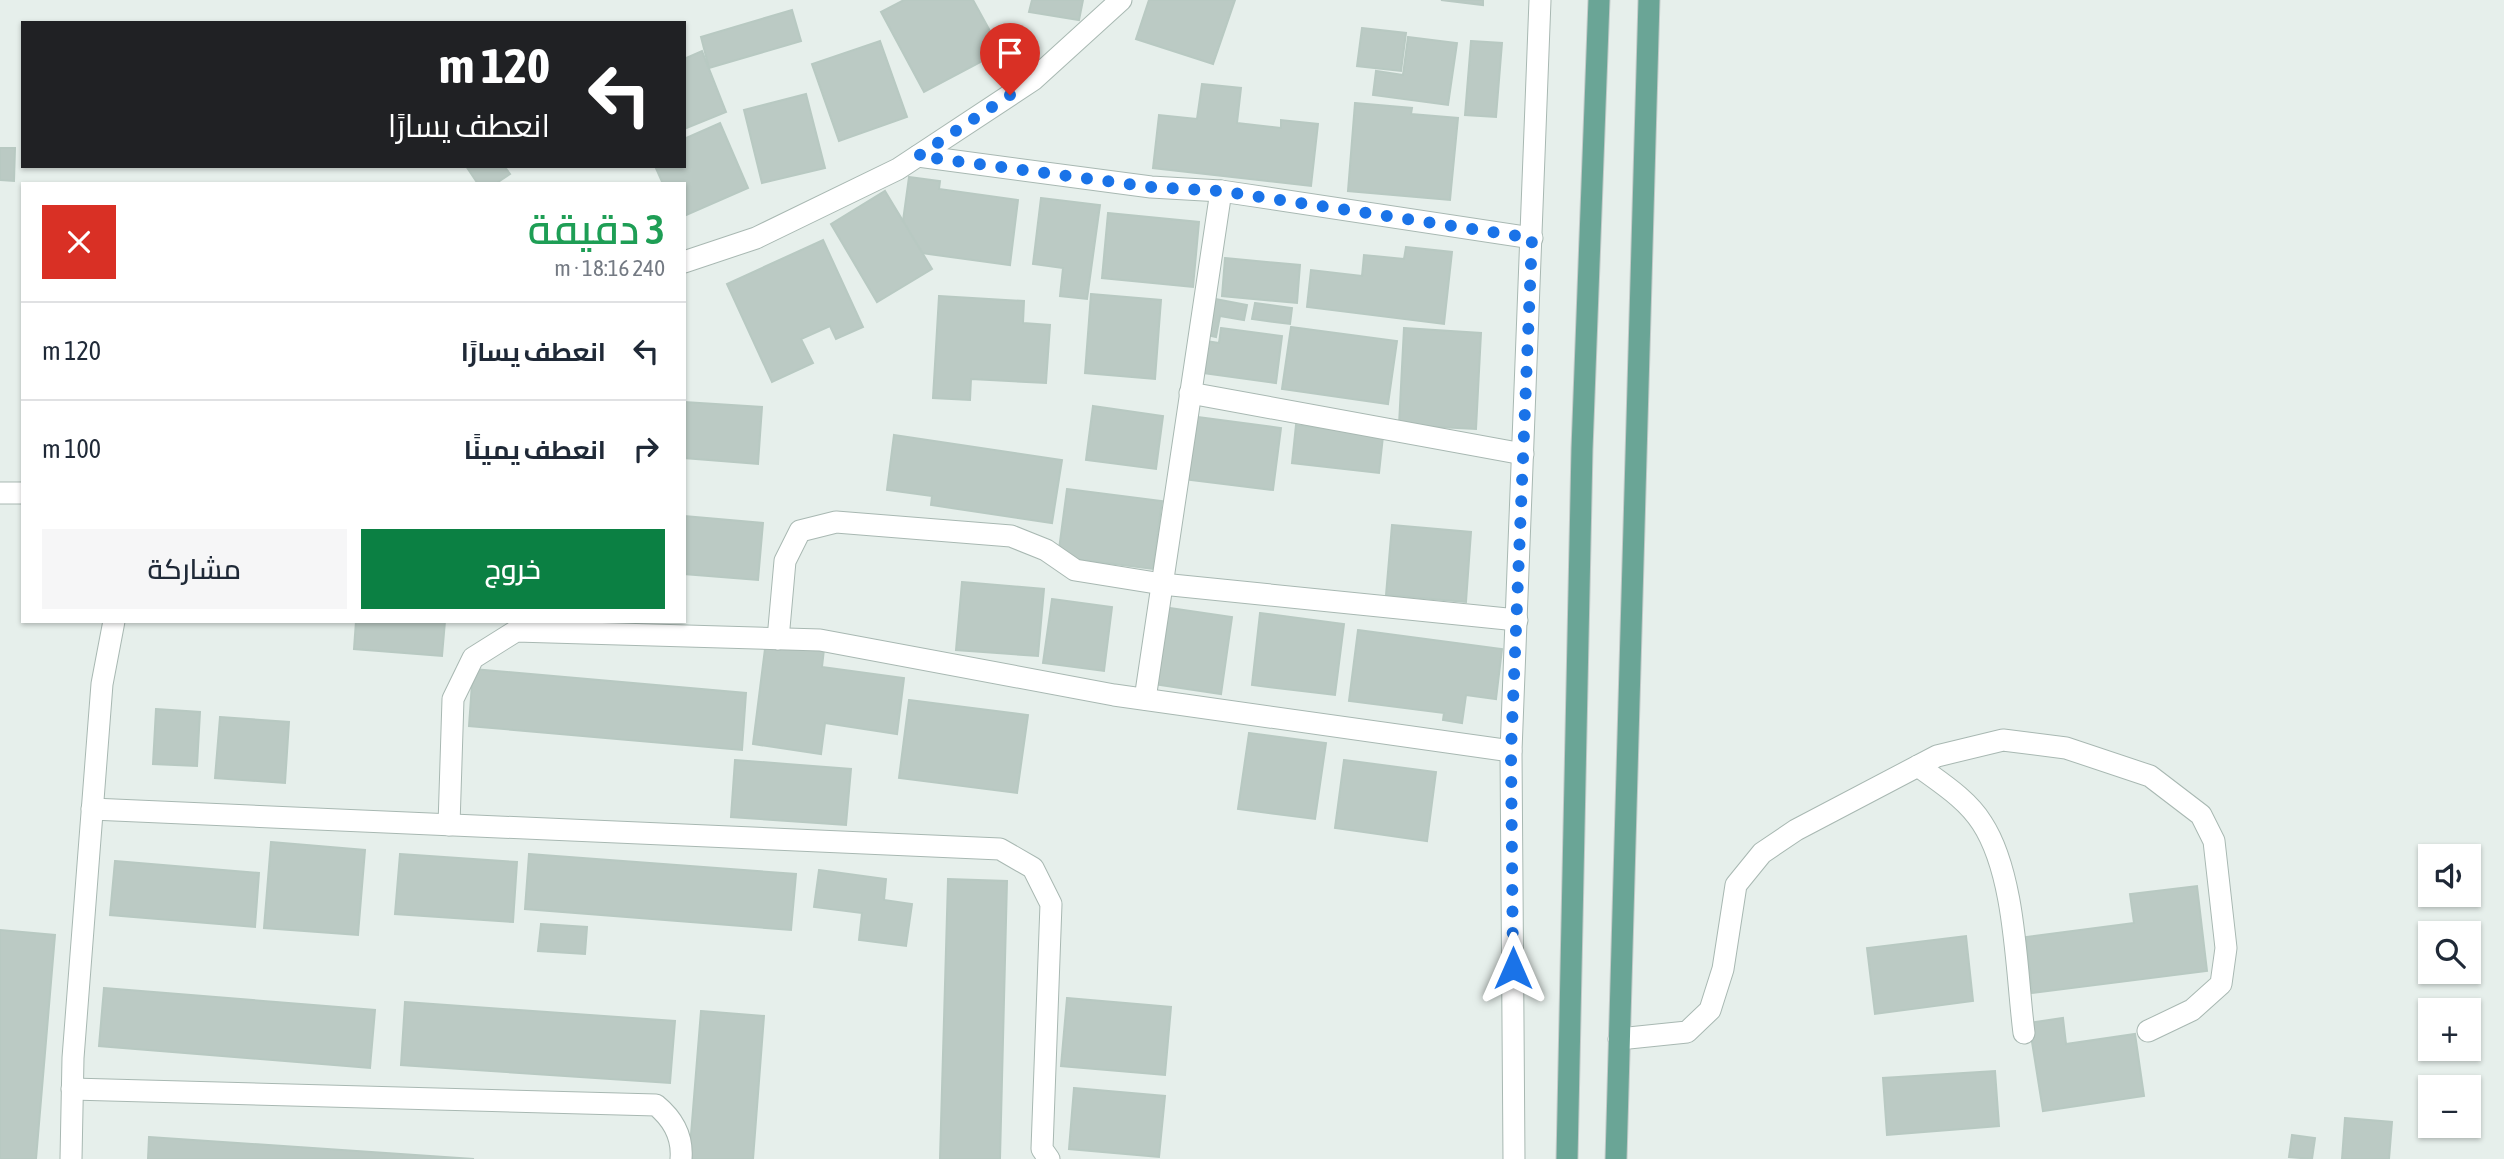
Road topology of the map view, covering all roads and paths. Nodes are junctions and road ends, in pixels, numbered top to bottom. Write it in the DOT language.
graph roads {
  1 [pos="1121,0"];
  2 [pos="1540,0"];
  3 [pos="1599,0"];
  4 [pos="1649,0"];
  5 [pos="918,156"];
  6 [pos="1221,191"];
  7 [pos="1532,238"];
  8 [pos="686,261"];
  9 [pos="1190,393"];
  10 [pos="1523,454"];
  11 [pos="0,492"];
  12 [pos="21,493"];
  13 [pos="1162,584"];
  14 [pos="1517,620"];
  15 [pos="114,623"];
  16 [pos="778,639"];
  17 [pos="1145,699"];
  18 [pos="1511,751"];
  19 [pos="1918,766"];
  20 [pos="92,809"];
  21 [pos="449,825"];
  22 [pos="2148,1031"];
  23 [pos="2024,1033"];
  24 [pos="1619,1039"];
  25 [pos="72,1089"];
  26 [pos="1044,1156"];
  27 [pos="71,1159"];
  28 [pos="681,1159"];
  29 [pos="1514,1159"];
  30 [pos="1567,1159"];
  31 [pos="1616,1159"];
  1 -- 5 [label="street"];
  2 -- 7 [label="street"];
  3 -- 30 [label="main road"];
  4 -- 24 [label="main road"];
  5 -- 6 [label="street"];
  5 -- 8 [label="street"];
  6 -- 7 [label="street"];
  6 -- 9 [label="street"];
  7 -- 10 [label="street"];
  9 -- 10 [label="street"];
  9 -- 13 [label="street"];
  10 -- 14 [label="street"];
  11 -- 12 [label="street"];
  13 -- 14 [label="street"];
  13 -- 16 [label="street"];
  13 -- 17 [label="street"];
  14 -- 18 [label="street"];
  15 -- 20 [label="street"];
  16 -- 17 [label="street"];
  16 -- 21 [label="street"];
  17 -- 18 [label="street"];
  18 -- 29 [label="street"];
  19 -- 22 [label="street"];
  19 -- 23 [label="street"];
  19 -- 24 [label="street"];
  20 -- 21 [label="street"];
  20 -- 25 [label="street"];
  21 -- 26 [label="street"];
  24 -- 31 [label="main road"];
  25 -- 27 [label="street"];
  25 -- 28 [label="street"];
}
